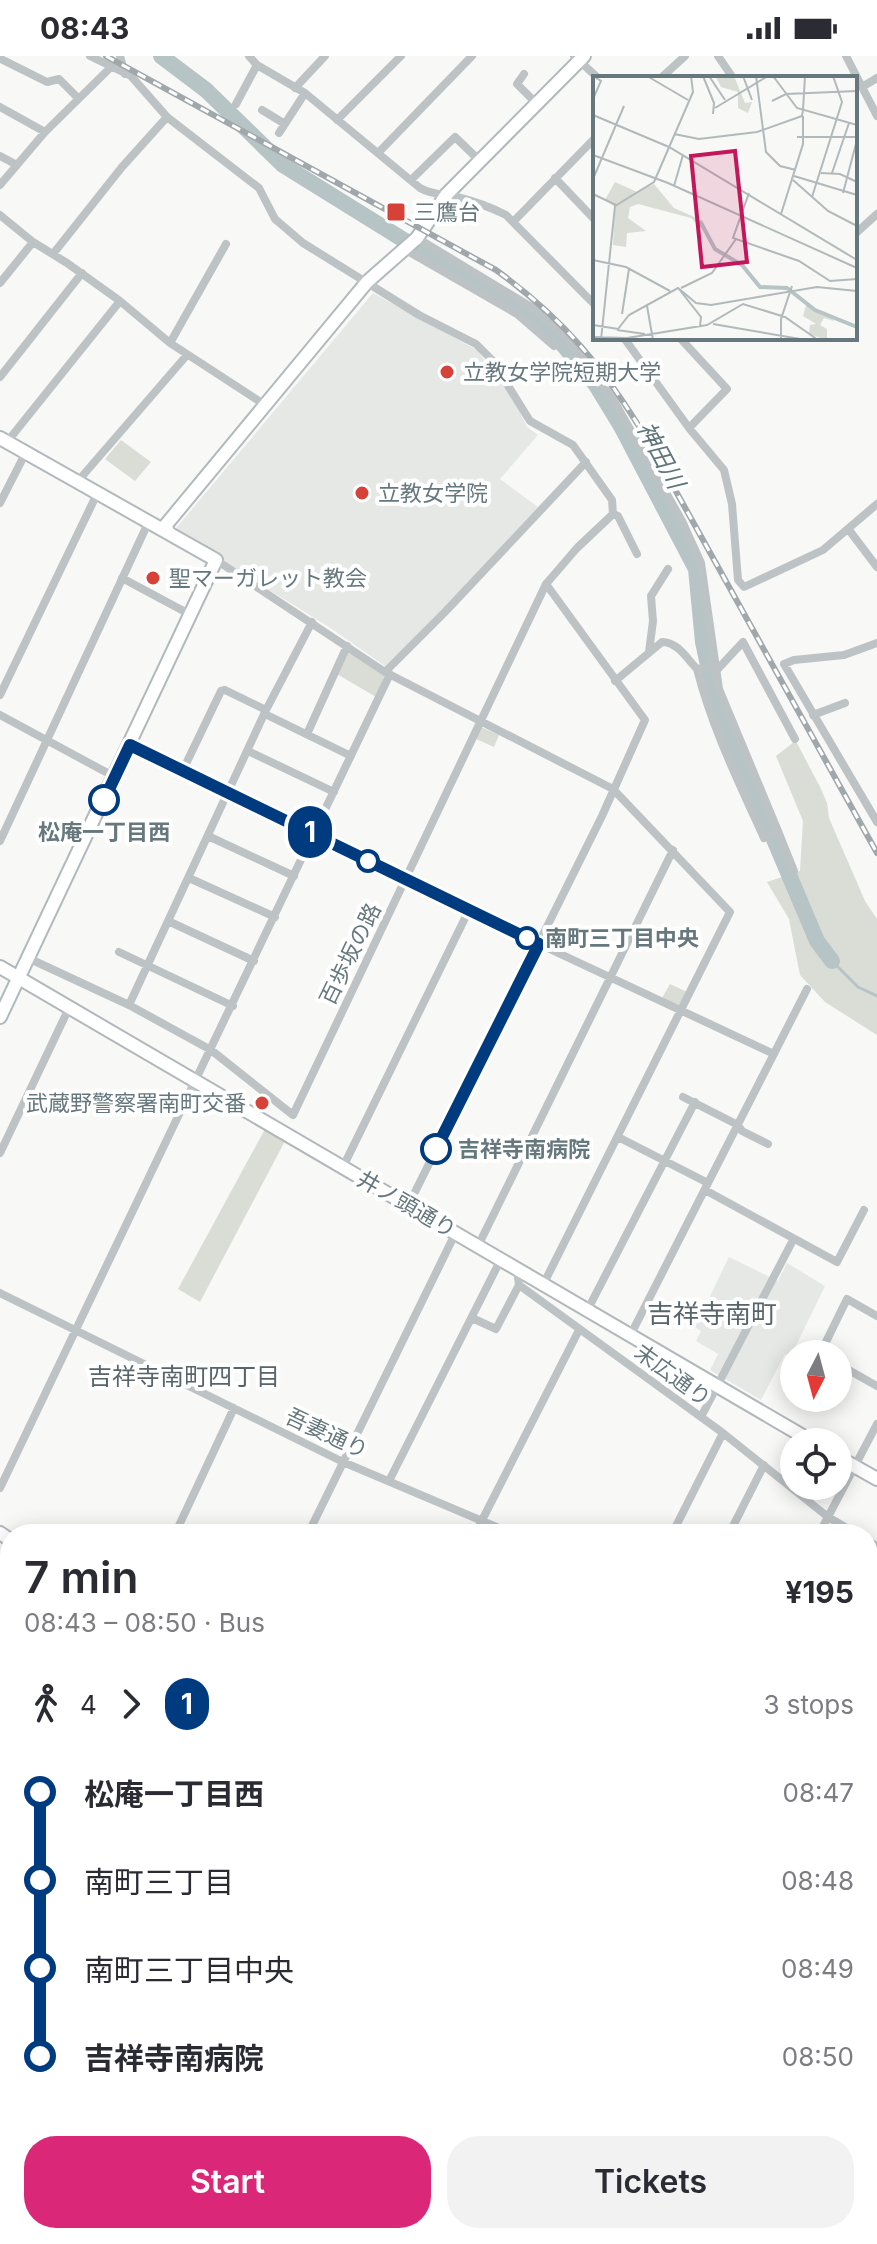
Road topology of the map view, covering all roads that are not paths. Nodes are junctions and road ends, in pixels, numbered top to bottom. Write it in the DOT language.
graph roads {
  1 [pos="90,56"];
  2 [pos="120,56"];
  3 [pos="249,56"];
  4 [pos="325,56"];
  5 [pos="401,56"];
  6 [pos="472,56"];
  7 [pos="685,56"];
  8 [pos="718,56"];
  9 [pos="846,56"];
  10 [pos="579,57"];
  11 [pos="2,58"];
  12 [pos="257,65"];
  13 [pos="111,67"];
  14 [pos="125,74"];
  15 [pos="524,74"];
  16 [pos="596,76"];
  17 [pos="663,76"];
  18 [pos="732,76"];
  19 [pos="856,76"];
  20 [pos="857,77"];
  21 [pos="877,78"];
  22 [pos="862,87"];
  23 [pos="295,88"];
  24 [pos="305,93"];
  25 [pos="78,98"];
  26 [pos="236,104"];
  27 [pos="537,104"];
  28 [pos="0,107"];
  29 [pos="262,110"];
  30 [pos="877,116"];
  31 [pos="167,117"];
  32 [pos="337,120"];
  33 [pos="285,124"];
  34 [pos="45,132"];
  35 [pos="279,133"];
  36 [pos="593,140"];
  37 [pos="379,152"];
  38 [pos="0,156"];
  39 [pos="480,161"];
  40 [pos="17,165"];
  41 [pos="555,178"];
  42 [pos="411,180"];
  43 [pos="0,185"];
  44 [pos="446,195"];
  45 [pos="877,214"];
  46 [pos="0,215"];
  47 [pos="593,218"];
  48 [pos="514,221"];
  49 [pos="857,232"];
  50 [pos="417,238"];
  51 [pos="33,242"];
  52 [pos="226,244"];
  53 [pos="404,249"];
  54 [pos="53,254"];
  55 [pos="82,273"];
  56 [pos="367,282"];
  57 [pos="0,283"];
  58 [pos="120,301"];
  59 [pos="593,303"];
  60 [pos="625,340"];
  61 [pos="682,340"];
  62 [pos="170,343"];
  63 [pos="554,346"];
  64 [pos="187,355"];
  65 [pos="0,377"];
  66 [pos="267,401"];
  67 [pos="689,428"];
  68 [pos="4,440"];
  69 [pos="26,452"];
  70 [pos="586,462"];
  71 [pos="78,481"];
  72 [pos="95,491"];
  73 [pos="0,503"];
  74 [pos="877,504"];
  75 [pos="613,514"];
  76 [pos="149,521"];
  77 [pos="849,530"];
  78 [pos="169,533"];
  79 [pos="637,554"];
  80 [pos="216,560"];
  81 [pos="877,567"];
  82 [pos="668,569"];
  83 [pos="122,578"];
  84 [pos="546,584"];
  85 [pos="191,615"];
  86 [pos="312,622"];
  87 [pos="877,643"];
  88 [pos="347,646"];
  89 [pos="649,652"];
  90 [pos="699,670"];
  91 [pos="715,670"];
  92 [pos="388,673"];
  93 [pos="615,681"];
  94 [pos="0,695"];
  95 [pos="845,703"];
  96 [pos="266,712"];
  97 [pos="0,715"];
  98 [pos="813,715"];
  99 [pos="482,722"];
  100 [pos="307,734"];
  101 [pos="795,739"];
  102 [pos="47,742"];
  103 [pos="130,745"];
  104 [pos="248,751"];
  105 [pos="351,756"];
  106 [pos="183,770"];
  107 [pos="115,777"];
  108 [pos="613,789"];
  109 [pos="334,792"];
  110 [pos="229,793"];
  111 [pos="877,822"];
  112 [pos="774,833"];
  113 [pos="314,834"];
  114 [pos="208,836"];
  115 [pos="0,841"];
  116 [pos="673,850"];
  117 [pos="794,871"];
  118 [pos="294,876"];
  119 [pos="189,878"];
  120 [pos="406,879"];
  121 [pos="469,910"];
  122 [pos="275,917"];
  123 [pos="168,921"];
  124 [pos="539,944"];
  125 [pos="119,952"];
  126 [pos="28,958"];
  127 [pos="254,961"];
  128 [pos="148,965"];
  129 [pos="0,967"];
  130 [pos="610,977"];
  131 [pos="18,978"];
  132 [pos="807,989"];
  133 [pos="129,1005"];
  134 [pos="233,1006"];
  135 [pos="69,1008"];
  136 [pos="682,1011"];
  137 [pos="0,1017"];
  138 [pos="211,1050"];
  139 [pos="774,1054"];
  140 [pos="196,1081"];
  141 [pos="683,1097"];
  142 [pos="695,1102"];
  143 [pos="738,1125"];
  144 [pos="618,1137"];
  145 [pos="768,1144"];
  146 [pos="0,1153"];
  147 [pos="664,1161"];
  148 [pos="343,1167"];
  149 [pos="706,1187"];
  150 [pos="408,1206"];
  151 [pos="864,1210"];
  152 [pos="456,1232"];
  153 [pos="793,1240"];
  154 [pos="478,1246"];
  155 [pos="501,1259"];
  156 [pos="517,1269"];
  157 [pos="519,1285"];
  158 [pos="543,1285"];
  159 [pos="0,1293"];
  160 [pos="587,1311"];
  161 [pos="877,1316"];
  162 [pos="472,1318"];
  163 [pos="579,1330"];
  164 [pos="76,1331"];
  165 [pos="630,1336"];
  166 [pos="827,1340"];
  167 [pos="852,1372"];
  168 [pos="877,1386"];
  169 [pos="717,1387"];
  170 [pos="234,1408"];
  171 [pos="701,1417"];
  172 [pos="877,1424"];
  173 [pos="789,1428"];
  174 [pos="723,1433"];
  175 [pos="343,1462"];
  176 [pos="852,1464"];
  177 [pos="764,1465"];
  178 [pos="855,1466"];
  179 [pos="877,1479"];
  180 [pos="389,1481"];
  181 [pos="0,1488"];
  182 [pos="828,1517"];
  183 [pos="482,1520"];
  184 [pos="180,1524"];
  185 [pos="313,1524"];
  186 [pos="480,1524"];
  187 [pos="491,1524"];
  188 [pos="677,1524"];
  189 [pos="734,1524"];
  190 [pos="824,1524"];
  191 [pos="840,1524"];
  1 -- 13 [label="street"];
  2 -- 14 [label="street"];
  3 -- 12 [label="street"];
  4 -- 23 [label="street"];
  5 -- 32 [label="street"];
  6 -- 37 [label="street"];
  7 -- 17 [label="street"];
  8 -- 18 [label="street"];
  9 -- 19 [label="street"];
  10 -- 16 [label="street"];
  10 -- 27 [label="street"];
  11 -- 25 [label="street"];
  12 -- 23 [label="street"];
  12 -- 26 [label="street"];
  13 -- 14 [label="street"];
  13 -- 25 [label="street"];
  14 -- 31 [label="street"];
  15 -- 27 [label="street"];
  20 -- 22 [label="street"];
  21 -- 22 [label="street"];
  22 -- 30 [label="street"];
  23 -- 24 [label="street"];
  24 -- 32 [label="street"];
  24 -- 33 [label="street"];
  25 -- 34 [label="street"];
  27 -- 39 [label="street"];
  28 -- 34 [label="street"];
  29 -- 33 [label="street"];
  31 -- 54 [label="street"];
  31 -- 56 [label="street"];
  32 -- 37 [label="street"];
  33 -- 35 [label="street"];
  34 -- 40 [label="street"];
  36 -- 41 [label="street"];
  37 -- 42 [label="street"];
  38 -- 40 [label="street"];
  39 -- 42 [label="street"];
  39 -- 44 [label="street"];
  40 -- 43 [label="street"];
  41 -- 47 [label="street"];
  41 -- 48 [label="street"];
  42 -- 44 [label="street"];
  44 -- 48 [label="street"];
  44 -- 50 [label="street"];
  45 -- 49 [label="street"];
  46 -- 51 [label="street"];
  48 -- 59 [label="street"];
  50 -- 53 [label="street"];
  50 -- 91 [label="street"];
  51 -- 54 [label="street"];
  51 -- 57 [label="street"];
  52 -- 62 [label="street"];
  53 -- 56 [label="street"];
  53 -- 63 [label="street"];
  54 -- 55 [label="street"];
  55 -- 58 [label="street"];
  55 -- 65 [label="street"];
  56 -- 66 [label="street"];
  56 -- 70 [label="street"];
  58 -- 62 [label="street"];
  58 -- 68 [label="street"];
  60 -- 67 [label="street"];
  61 -- 67 [label="street"];
  62 -- 64 [label="street"];
  64 -- 66 [label="street"];
  64 -- 71 [label="street"];
  66 -- 78 [label="street"];
  67 -- 77 [label="street"];
  68 -- 69 [label="street"];
  69 -- 71 [label="street"];
  69 -- 73 [label="street"];
  70 -- 75 [label="street"];
  70 -- 92 [label="street"];
  71 -- 72 [label="street"];
  72 -- 76 [label="street"];
  72 -- 94 [label="street"];
  74 -- 77 [label="street"];
  75 -- 79 [label="street"];
  75 -- 84 [label="street, 百歩坂の路"];
  76 -- 78 [label="street"];
  76 -- 83 [label="street"];
  77 -- 81 [label="street"];
  78 -- 80 [label="street"];
  80 -- 85 [label="street"];
  80 -- 86 [label="street"];
  82 -- 89 [label="street"];
  83 -- 85 [label="street"];
  83 -- 102 [label="street"];
  84 -- 93 [label="street"];
  84 -- 99 [label="street, 百歩坂の路"];
  85 -- 103 [label="street"];
  86 -- 88 [label="street"];
  86 -- 96 [label="street"];
  87 -- 98 [label="street"];
  88 -- 92 [label="street"];
  88 -- 100 [label="street"];
  89 -- 90 [label="street"];
  89 -- 93 [label="street"];
  90 -- 91 [label="street"];
  90 -- 112 [label="street"];
  91 -- 101 [label="street"];
  91 -- 112 [label="street"];
  92 -- 99 [label="street"];
  92 -- 105 [label="street"];
  93 -- 108 [label="street"];
  95 -- 98 [label="street"];
  96 -- 100 [label="street"];
  96 -- 104 [label="street"];
  96 -- 106 [label="street"];
  97 -- 102 [label="street"];
  98 -- 111 [label="street"];
  99 -- 108 [label="street"];
  99 -- 120 [label="street, 百歩坂の路"];
  100 -- 105 [label="street"];
  102 -- 107 [label="street"];
  102 -- 115 [label="street"];
  103 -- 106 [label="street"];
  103 -- 107 [label="street"];
  104 -- 109 [label="street"];
  104 -- 110 [label="street"];
  105 -- 109 [label="street"];
  106 -- 110 [label="street"];
  107 -- 126 [label="street"];
  108 -- 116 [label="street"];
  108 -- 124 [label="street"];
  109 -- 113 [label="street"];
  110 -- 113 [label="street"];
  110 -- 114 [label="street"];
  112 -- 117 [label="street"];
  113 -- 118 [label="street"];
  113 -- 120 [label="street"];
  114 -- 118 [label="street"];
  114 -- 119 [label="street"];
  116 -- 130 [label="street"];
  116 -- 136 [label="street"];
  118 -- 122 [label="street"];
  119 -- 122 [label="street"];
  119 -- 123 [label="street"];
  120 -- 121 [label="street"];
  120 -- 138 [label="street, 百歩坂の路"];
  121 -- 124 [label="street"];
  121 -- 148 [label="street"];
  122 -- 127 [label="street"];
  123 -- 127 [label="street"];
  123 -- 128 [label="street"];
  124 -- 130 [label="street"];
  124 -- 150 [label="street"];
  125 -- 128 [label="street"];
  126 -- 131 [label="street"];
  126 -- 133 [label="street"];
  127 -- 134 [label="street"];
  128 -- 133 [label="street"];
  128 -- 134 [label="street"];
  129 -- 131 [label="street, 井ノ頭通り"];
  130 -- 136 [label="street"];
  130 -- 154 [label="street"];
  131 -- 135 [label="street, 井ノ頭通り"];
  131 -- 137 [label="street"];
  132 -- 139 [label="street"];
  133 -- 138 [label="street"];
  134 -- 138 [label="street"];
  135 -- 140 [label="street, 井ノ頭通り"];
  135 -- 146 [label="street"];
  136 -- 139 [label="street"];
  136 -- 144 [label="street"];
  138 -- 140 [label="street"];
  139 -- 143 [label="street"];
  140 -- 148 [label="street, 井ノ頭通り"];
  140 -- 164 [label="street"];
  141 -- 142 [label="street"];
  142 -- 143 [label="street"];
  142 -- 147 [label="street"];
  143 -- 145 [label="street"];
  143 -- 149 [label="street"];
  144 -- 147 [label="street"];
  144 -- 158 [label="street"];
  147 -- 149 [label="street"];
  147 -- 160 [label="street"];
  148 -- 150 [label="street, 井ノ頭通り"];
  149 -- 153 [label="street"];
  149 -- 165 [label="street"];
  150 -- 152 [label="street, 井ノ頭通り"];
  151 -- 153 [label="street"];
  152 -- 154 [label="street, 井ノ頭通り"];
  152 -- 175 [label="street"];
  153 -- 169 [label="street"];
  154 -- 155 [label="street, 井ノ頭通り"];
  155 -- 156 [label="street, 井ノ頭通り"];
  155 -- 162 [label="street"];
  156 -- 157 [label="street"];
  156 -- 158 [label="street, 井ノ頭通り"];
  157 -- 162 [label="street"];
  157 -- 163 [label="street, 末広通り"];
  158 -- 160 [label="street, 井ノ頭通り"];
  159 -- 164 [label="street, 吾妻通り"];
  160 -- 165 [label="street, 井ノ頭通り"];
  161 -- 166 [label="street"];
  162 -- 180 [label="street"];
  163 -- 171 [label="street, 末広通り"];
  163 -- 183 [label="street"];
  164 -- 170 [label="street, 吾妻通り"];
  164 -- 181 [label="street"];
  165 -- 169 [label="street, 井ノ頭通り"];
  167 -- 168 [label="street"];
  169 -- 171 [label="street"];
  169 -- 173 [label="street, 井ノ頭通り"];
  170 -- 175 [label="street, 吾妻通り"];
  170 -- 184 [label="street"];
  171 -- 174 [label="street, 末広通り"];
  172 -- 178 [label="street"];
  174 -- 177 [label="street, 末広通り"];
  174 -- 188 [label="street"];
  175 -- 180 [label="street, 吾妻通り"];
  175 -- 185 [label="street"];
  176 -- 178 [label="street"];
  177 -- 182 [label="street, 末広通り"];
  177 -- 189 [label="street"];
  178 -- 179 [label="street"];
  178 -- 182 [label="street"];
  180 -- 183 [label="street, 吾妻通り"];
  182 -- 190 [label="street"];
  182 -- 191 [label="street"];
  183 -- 186 [label="street"];
  183 -- 187 [label="street, 吾妻通り"];
}
